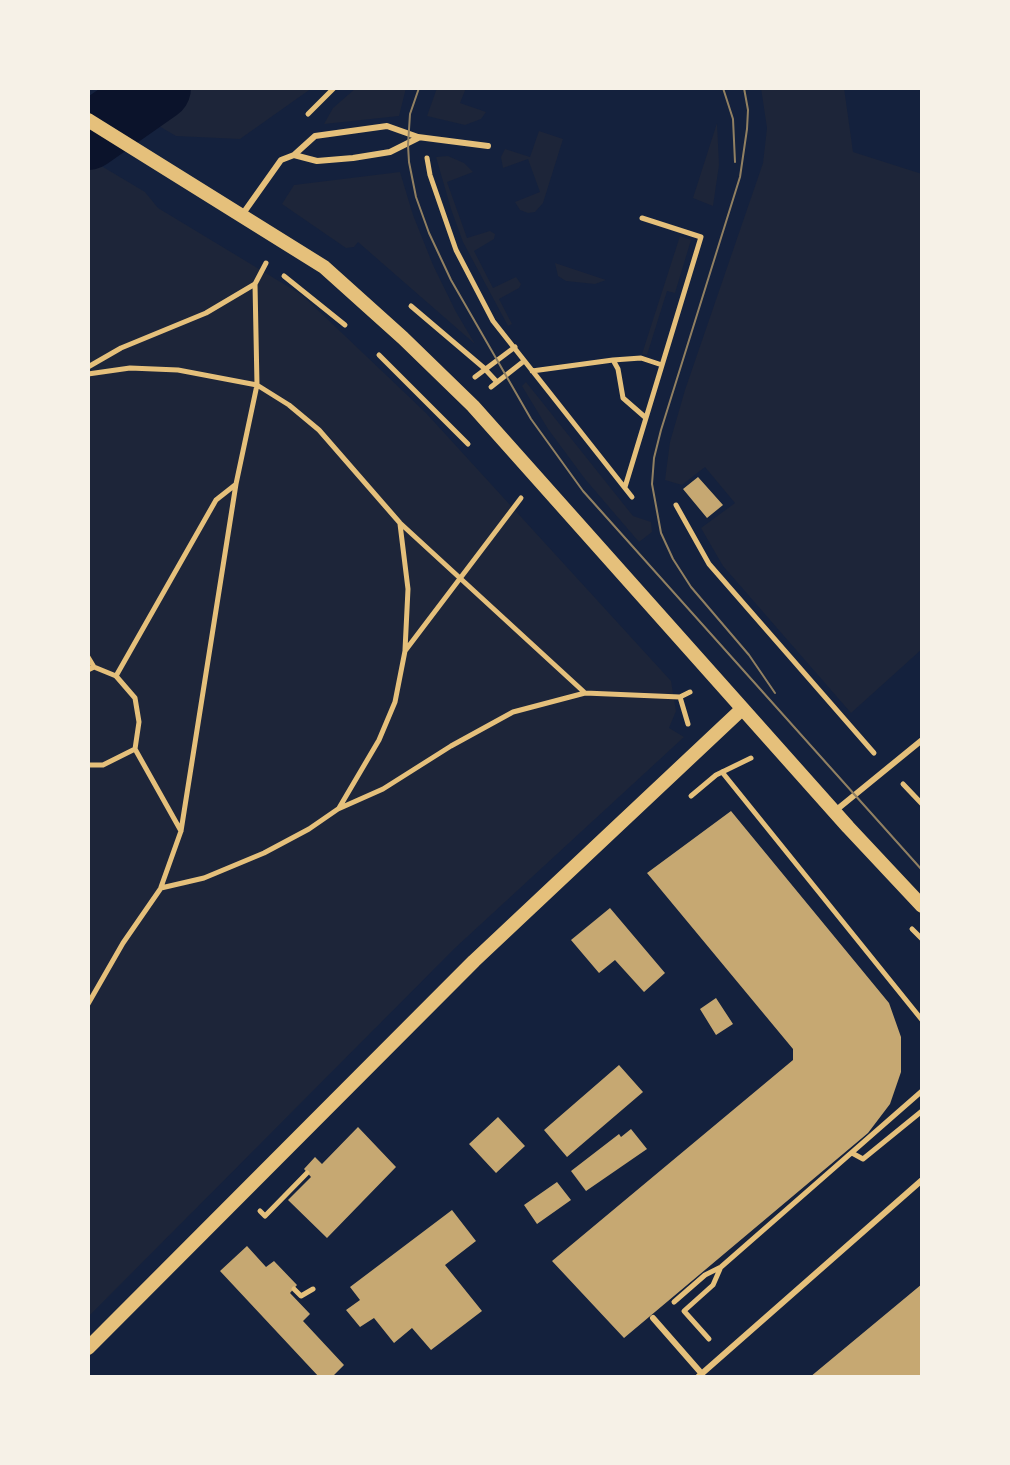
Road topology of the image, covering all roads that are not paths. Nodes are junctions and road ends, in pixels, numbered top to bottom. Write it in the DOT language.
graph roads {
  1 [pos="88,120"];
  2 [pos="421,137"];
  3 [pos="488,146"];
  4 [pos="294,155"];
  5 [pos="242,215"];
  6 [pos="742,709"];
  7 [pos="922,740"];
  8 [pos="834,812"];
  9 [pos="922,906"];
  10 [pos="922,1180"];
  11 [pos="653,1318"];
  12 [pos="88,1348"];
  13 [pos="700,1375"];
  1 -- 5 [label="street"];
  2 -- 3 [label="lane"];
  2 -- 4 [label="lane"];
  2 -- 4 [label="lane"];
  4 -- 5 [label="lane"];
  5 -- 6 [label="street"];
  6 -- 8 [label="street"];
  6 -- 12 [label="street"];
  7 -- 8 [label="lane"];
  8 -- 9 [label="street"];
  10 -- 13 [label="lane"];
  11 -- 13 [label="lane"];
}
